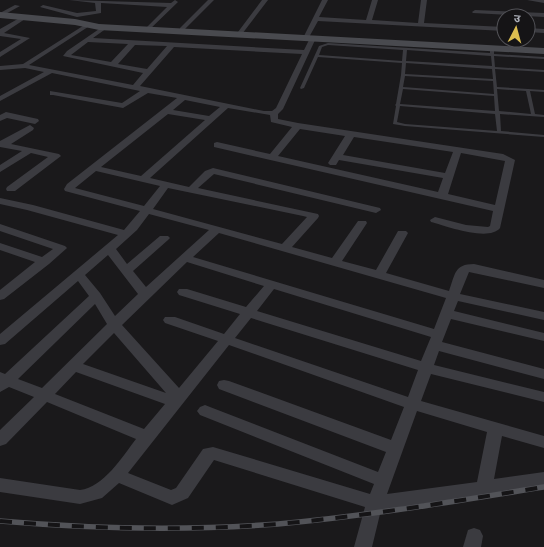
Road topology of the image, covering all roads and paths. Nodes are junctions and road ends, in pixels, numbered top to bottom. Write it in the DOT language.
graph roads {
  1 [pos="72,0"];
  2 [pos="177,0"];
  3 [pos="211,0"];
  4 [pos="266,0"];
  5 [pos="319,0"];
  6 [pos="325,0"];
  7 [pos="374,0"];
  8 [pos="424,0"];
  9 [pos="530,0"];
  10 [pos="96,1"];
  11 [pos="544,1"];
  12 [pos="172,5"];
  13 [pos="17,6"];
  14 [pos="43,7"];
  15 [pos="0,15"];
  16 [pos="544,15"];
  17 [pos="23,18"];
  18 [pos="315,19"];
  19 [pos="368,22"];
  20 [pos="88,25"];
  21 [pos="421,25"];
  22 [pos="476,27"];
  23 [pos="105,28"];
  24 [pos="149,28"];
  25 [pos="496,28"];
  26 [pos="182,29"];
  27 [pos="0,33"];
  28 [pos="240,33"];
  29 [pos="305,37"];
  30 [pos="88,40"];
  31 [pos="133,42"];
  32 [pos="172,45"];
  33 [pos="405,49"];
  34 [pos="544,50"];
  35 [pos="492,51"];
  36 [pos="306,52"];
  37 [pos="0,55"];
  38 [pos="316,56"];
  39 [pos="544,58"];
  40 [pos="404,62"];
  41 [pos="113,65"];
  42 [pos="24,66"];
  43 [pos="0,68"];
  44 [pos="494,68"];
  45 [pos="544,71"];
  46 [pos="51,72"];
  47 [pos="149,72"];
  48 [pos="403,74"];
  49 [pos="495,80"];
  50 [pos="135,87"];
  51 [pos="302,88"];
  52 [pos="401,88"];
  53 [pos="495,88"];
  54 [pos="148,89"];
  55 [pos="528,90"];
  56 [pos="544,91"];
  57 [pos="53,93"];
  58 [pos="496,95"];
  59 [pos="184,97"];
  60 [pos="0,99"];
  61 [pos="174,105"];
  62 [pos="227,105"];
  63 [pos="397,105"];
  64 [pos="166,111"];
  65 [pos="497,112"];
  66 [pos="274,113"];
  67 [pos="533,115"];
  68 [pos="215,116"];
  69 [pos="544,116"];
  70 [pos="0,118"];
  71 [pos="298,126"];
  72 [pos="498,132"];
  73 [pos="351,134"];
  74 [pos="544,136"];
  75 [pos="2,144"];
  76 [pos="217,145"];
  77 [pos="30,150"];
  78 [pos="458,150"];
  79 [pos="337,157"];
  80 [pos="272,158"];
  81 [pos="94,168"];
  82 [pos="0,169"];
  83 [pos="328,170"];
  84 [pos="448,176"];
  85 [pos="144,179"];
  86 [pos="166,185"];
  87 [pos="11,189"];
  88 [pos="191,190"];
  89 [pos="442,196"];
  90 [pos="0,201"];
  91 [pos="498,209"];
  92 [pos="376,210"];
  93 [pos="145,211"];
  94 [pos="435,220"];
  95 [pos="362,223"];
  96 [pos="5,229"];
  97 [pos="216,229"];
  98 [pos="402,233"];
  99 [pos="126,234"];
  100 [pos="0,238"];
  101 [pos="164,238"];
  102 [pos="0,246"];
  103 [pos="110,248"];
  104 [pos="284,248"];
  105 [pos="185,258"];
  106 [pos="45,262"];
  107 [pos="335,262"];
  108 [pos="127,270"];
  109 [pos="78,274"];
  110 [pos="379,275"];
  111 [pos="544,284"];
  112 [pos="5,285"];
  113 [pos="271,285"];
  114 [pos="183,292"];
  115 [pos="145,294"];
  116 [pos="0,296"];
  117 [pos="96,296"];
  118 [pos="452,296"];
  119 [pos="249,312"];
  120 [pos="447,314"];
  121 [pos="544,316"];
  122 [pos="170,320"];
  123 [pos="114,324"];
  124 [pos="544,337"];
  125 [pos="227,339"];
  126 [pos="437,340"];
  127 [pos="0,341"];
  128 [pos="72,366"];
  129 [pos="426,368"];
  130 [pos="544,374"];
  131 [pos="3,381"];
  132 [pos="224,385"];
  133 [pos="44,396"];
  134 [pos="544,397"];
  135 [pos="177,400"];
  136 [pos="412,404"];
  137 [pos="205,411"];
  138 [pos="496,428"];
  139 [pos="147,437"];
  140 [pos="0,440"];
  141 [pos="544,442"];
  142 [pos="396,449"];
  143 [pos="116,475"];
  144 [pos="544,479"];
  145 [pos="384,481"];
  146 [pos="0,485"];
  147 [pos="484,488"];
  148 [pos="376,503"];
  149 [pos="363,547"];
  1 -- 10 [label="street"];
  2 -- 12 [label="street"];
  3 -- 26 [label="street"];
  4 -- 28 [label="street"];
  5 -- 29 [label="street"];
  6 -- 18 [label="street"];
  7 -- 19 [label="street"];
  8 -- 21 [label="street"];
  9 -- 11 [label="street"];
  10 -- 12 [label="street"];
  10 -- 14 [label="street"];
  12 -- 24 [label="street"];
  13 -- 15 [label="street"];
  15 -- 17 [label="street"];
  16 -- 22 [label="street"];
  17 -- 20 [label="street"];
  17 -- 27 [label="street"];
  18 -- 19 [label="street"];
  18 -- 29 [label="street"];
  19 -- 21 [label="street"];
  20 -- 23 [label="street"];
  20 -- 24 [label="street"];
  20 -- 42 [label="street"];
  21 -- 22 [label="street"];
  22 -- 25 [label="street"];
  23 -- 24 [label="street"];
  23 -- 30 [label="street"];
  24 -- 26 [label="street"];
  24 -- 29 [label="street"];
  26 -- 28 [label="street"];
  27 -- 37 [label="street"];
  28 -- 29 [label="street"];
  29 -- 34 [label="street"];
  29 -- 35 [label="street"];
  29 -- 36 [label="street"];
  30 -- 31 [label="street"];
  30 -- 41 [label="street"];
  31 -- 32 [label="street"];
  31 -- 41 [label="street"];
  32 -- 36 [label="street"];
  32 -- 47 [label="street"];
  33 -- 35 [label="lane"];
  33 -- 38 [label="lane"];
  33 -- 40 [label="lane"];
  34 -- 35 [label="street"];
  35 -- 39 [label="lane"];
  35 -- 44 [label="lane"];
  36 -- 66 [label="street"];
  38 -- 40 [label="lane"];
  38 -- 51 [label="lane"];
  40 -- 44 [label="lane"];
  40 -- 48 [label="lane"];
  41 -- 47 [label="street"];
  42 -- 43 [label="street"];
  42 -- 46 [label="street"];
  44 -- 45 [label="lane"];
  44 -- 49 [label="lane"];
  46 -- 50 [label="street"];
  46 -- 60 [label="street"];
  47 -- 50 [label="street"];
  48 -- 49 [label="lane"];
  48 -- 52 [label="lane"];
  49 -- 53 [label="lane"];
  50 -- 54 [label="street"];
  52 -- 58 [label="lane"];
  52 -- 63 [label="lane"];
  53 -- 55 [label="lane"];
  53 -- 58 [label="lane"];
  54 -- 57 [label="street"];
  54 -- 59 [label="street"];
  55 -- 56 [label="lane"];
  55 -- 67 [label="lane"];
  58 -- 65 [label="lane"];
  59 -- 61 [label="street"];
  59 -- 62 [label="street"];
  61 -- 64 [label="street"];
  61 -- 68 [label="street"];
  62 -- 66 [label="street"];
  62 -- 68 [label="street"];
  63 -- 65 [label="lane"];
  63 -- 72 [label="lane"];
  64 -- 68 [label="street"];
  64 -- 81 [label="street"];
  65 -- 67 [label="lane"];
  65 -- 72 [label="lane"];
  66 -- 71 [label="street"];
  67 -- 69 [label="lane"];
  68 -- 85 [label="street"];
  70 -- 75 [label="street"];
  71 -- 73 [label="street"];
  71 -- 80 [label="street"];
  72 -- 74 [label="lane"];
  73 -- 78 [label="street"];
  73 -- 79 [label="street"];
  75 -- 77 [label="street"];
  76 -- 80 [label="street"];
  77 -- 82 [label="street"];
  77 -- 87 [label="street"];
  78 -- 84 [label="street"];
  78 -- 91 [label="street"];
  79 -- 83 [label="street"];
  79 -- 84 [label="street"];
  80 -- 83 [label="street"];
  81 -- 85 [label="street"];
  81 -- 93 [label="street"];
  83 -- 89 [label="street"];
  84 -- 89 [label="street"];
  85 -- 86 [label="street"];
  86 -- 88 [label="street"];
  86 -- 93 [label="street"];
  88 -- 92 [label="street"];
  88 -- 104 [label="street"];
  89 -- 91 [label="street"];
  90 -- 99 [label="street"];
  91 -- 94 [label="street"];
  93 -- 97 [label="street"];
  93 -- 99 [label="street"];
  95 -- 107 [label="street"];
  96 -- 100 [label="street"];
  96 -- 106 [label="street"];
  97 -- 104 [label="street"];
  97 -- 105 [label="street"];
  98 -- 110 [label="street"];
  99 -- 103 [label="street"];
  101 -- 108 [label="street"];
  102 -- 106 [label="street"];
  103 -- 108 [label="street"];
  103 -- 109 [label="street"];
  104 -- 107 [label="street"];
  105 -- 113 [label="street"];
  105 -- 115 [label="street"];
  106 -- 112 [label="street"];
  107 -- 110 [label="street"];
  108 -- 115 [label="street"];
  109 -- 117 [label="street"];
  109 -- 127 [label="street"];
  110 -- 118 [label="street"];
  111 -- 118 [label="street"];
  112 -- 116 [label="street"];
  113 -- 119 [label="street"];
  113 -- 126 [label="street"];
  114 -- 119 [label="street"];
  115 -- 123 [label="street"];
  117 -- 123 [label="street"];
  117 -- 131 [label="street"];
  118 -- 120 [label="street"];
  118 -- 121 [label="street"];
  119 -- 125 [label="street"];
  119 -- 129 [label="street"];
  120 -- 124 [label="street"];
  120 -- 126 [label="street"];
  122 -- 125 [label="street"];
  123 -- 128 [label="street"];
  123 -- 135 [label="street"];
  125 -- 135 [label="street"];
  125 -- 136 [label="street"];
  126 -- 129 [label="street"];
  126 -- 130 [label="street"];
  128 -- 133 [label="street"];
  128 -- 135 [label="street"];
  129 -- 134 [label="street"];
  129 -- 136 [label="street"];
  131 -- 133 [label="street"];
  132 -- 142 [label="street"];
  133 -- 139 [label="street"];
  133 -- 140 [label="street"];
  135 -- 139 [label="street"];
  136 -- 138 [label="street"];
  136 -- 142 [label="street"];
  137 -- 145 [label="street"];
  138 -- 141 [label="street"];
  138 -- 147 [label="street"];
  139 -- 143 [label="street"];
  142 -- 145 [label="street"];
  143 -- 146 [label="street"];
  143 -- 148 [label="street"];
  144 -- 147 [label="street"];
  145 -- 148 [label="street"];
  147 -- 148 [label="street"];
  148 -- 149 [label="street"];
}
